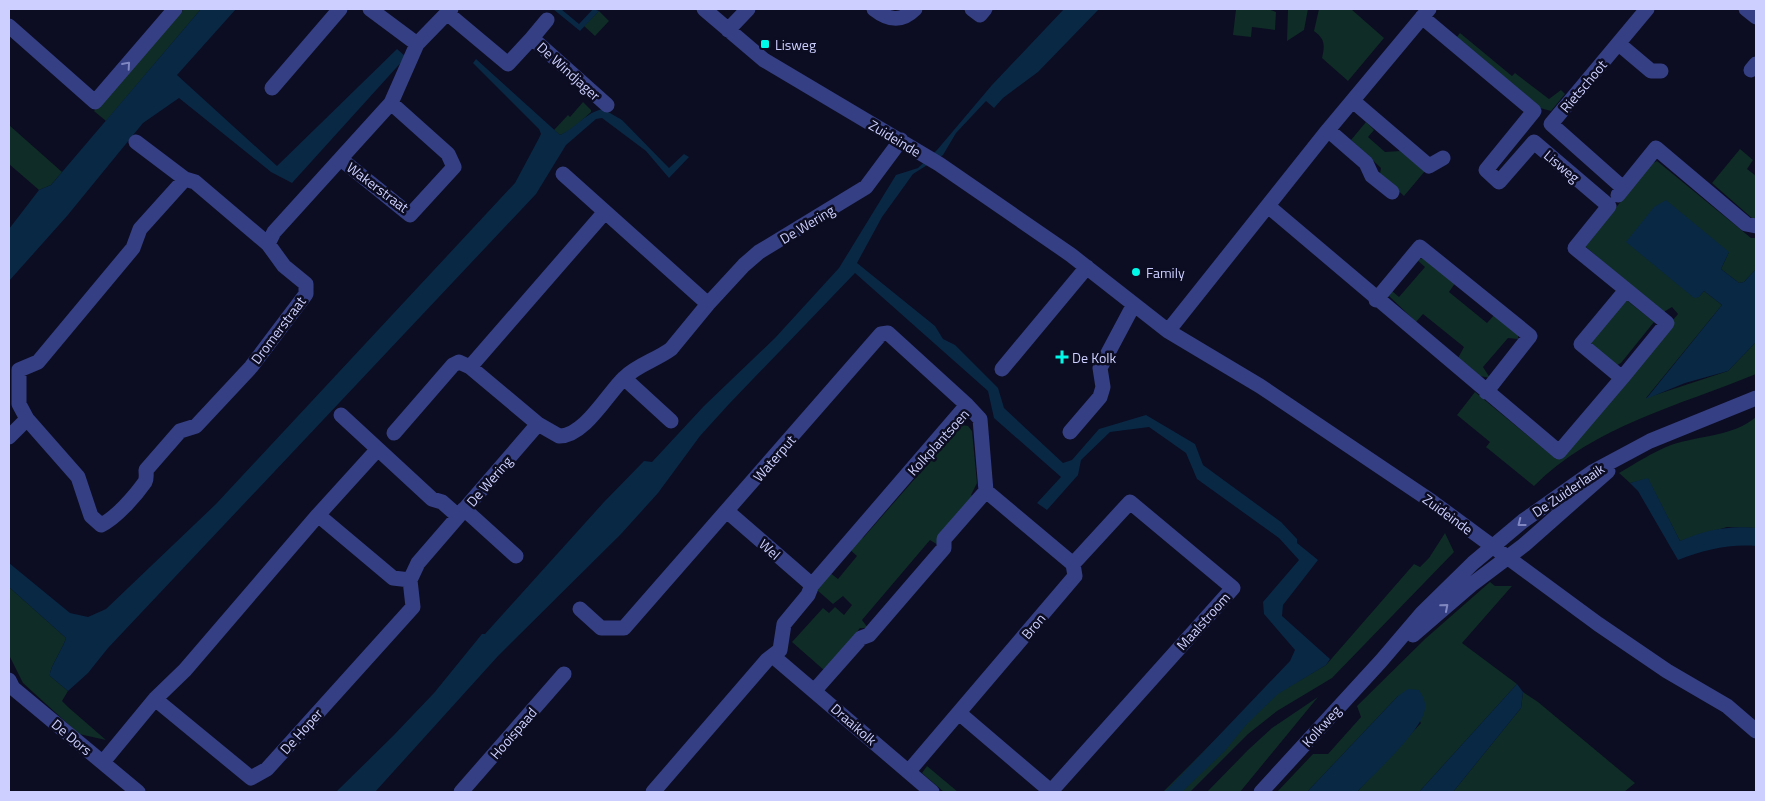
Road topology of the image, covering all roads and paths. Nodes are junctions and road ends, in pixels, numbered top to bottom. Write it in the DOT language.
graph roads {
  1 [pos="176,9"];
  2 [pos="340,9"];
  3 [pos="370,9"];
  4 [pos="704,9"];
  5 [pos="748,9"];
  6 [pos="874,9"];
  7 [pos="915,9"];
  8 [pos="972,9"];
  9 [pos="985,9"];
  10 [pos="1647,9"];
  11 [pos="1746,9"];
  12 [pos="449,11"];
  13 [pos="1426,13"];
  14 [pos="1756,17"];
  15 [pos="547,20"];
  16 [pos="9,26"];
  17 [pos="728,30"];
  18 [pos="532,38"];
  19 [pos="417,44"];
  20 [pos="1619,44"];
  21 [pos="1661,71"];
  22 [pos="272,88"];
  23 [pos="1353,101"];
  24 [pos="391,103"];
  25 [pos="607,105"];
  26 [pos="1534,111"];
  27 [pos="1551,124"];
  28 [pos="1328,130"];
  29 [pos="901,140"];
  30 [pos="136,142"];
  31 [pos="1443,158"];
  32 [pos="342,160"];
  33 [pos="563,174"];
  34 [pos="185,179"];
  35 [pos="1623,188"];
  36 [pos="1392,192"];
  37 [pos="1268,206"];
  38 [pos="1609,206"];
  39 [pos="604,213"];
  40 [pos="1756,226"];
  41 [pos="268,244"];
  42 [pos="1087,267"];
  43 [pos="1626,290"];
  44 [pos="1376,300"];
  45 [pos="708,304"];
  46 [pos="1133,306"];
  47 [pos="1168,331"];
  48 [pos="14,366"];
  49 [pos="470,367"];
  50 [pos="1002,369"];
  51 [pos="624,378"];
  52 [pos="1622,378"];
  53 [pos="1486,392"];
  54 [pos="1756,398"];
  55 [pos="968,405"];
  56 [pos="14,406"];
  57 [pos="340,415"];
  58 [pos="27,419"];
  59 [pos="671,422"];
  60 [pos="538,424"];
  61 [pos="1070,432"];
  62 [pos="394,433"];
  63 [pos="9,437"];
  64 [pos="1650,441"];
  65 [pos="377,450"];
  66 [pos="986,491"];
  67 [pos="461,512"];
  68 [pos="728,512"];
  69 [pos="318,515"];
  70 [pos="1492,547"];
  71 [pos="516,556"];
  72 [pos="1507,558"];
  73 [pos="1073,564"];
  74 [pos="410,580"];
  75 [pos="812,586"];
  76 [pos="580,609"];
  77 [pos="774,656"];
  78 [pos="1381,661"];
  79 [pos="564,674"];
  80 [pos="9,680"];
  81 [pos="815,690"];
  82 [pos="155,698"];
  83 [pos="959,713"];
  84 [pos="1756,731"];
  85 [pos="103,762"];
  86 [pos="909,771"];
  87 [pos="1045,790"];
  88 [pos="138,792"];
  89 [pos="461,792"];
  90 [pos="653,792"];
  91 [pos="932,792"];
  92 [pos="1261,792"];
  16 -- 1 [label="street, one-way"];
  2 -- 22 [label="street"];
  3 -- 19 [label="street"];
  4 -- 17 [label="street, Zuideinde"];
  5 -- 17 [label="street"];
  6 -- 7 [label="street"];
  8 -- 9 [label="street"];
  10 -- 20 [label="street, Rietschoot"];
  11 -- 14 [label="street"];
  12 -- 18 [label="street, De Windjager"];
  12 -- 19 [label="street, Wakerstraat"];
  13 -- 23 [label="street"];
  13 -- 26 [label="street"];
  15 -- 18 [label="street, De Windjager"];
  17 -- 29 [label="street, Zuideinde"];
  18 -- 25 [label="street, De Windjager"];
  19 -- 24 [label="street, Wakerstraat"];
  20 -- 21 [label="street"];
  20 -- 27 [label="street, Rietschoot"];
  23 -- 28 [label="street"];
  23 -- 31 [label="street"];
  24 -- 32 [label="street, Wakerstraat"];
  24 -- 32 [label="street, Wakerstraat"];
  26 -- 27 [label="street"];
  26 -- 38 [label="street, Lisweg"];
  27 -- 35 [label="street, Rietschoot"];
  28 -- 36 [label="street"];
  28 -- 37 [label="street"];
  29 -- 42 [label="street, Zuideinde"];
  29 -- 45 [label="street, De Wering"];
  30 -- 34 [label="street"];
  32 -- 41 [label="street, Wakerstraat"];
  33 -- 39 [label="street"];
  34 -- 41 [label="street, Dromerstraat"];
  34 -- 48 [label="street, Dromerstraat"];
  35 -- 38 [label="street"];
  35 -- 40 [label="street"];
  37 -- 44 [label="street"];
  37 -- 47 [label="street"];
  38 -- 43 [label="street"];
  39 -- 45 [label="street"];
  39 -- 49 [label="street"];
  41 -- 58 [label="street, Dromerstraat"];
  42 -- 46 [label="street, Zuideinde"];
  42 -- 50 [label="street"];
  43 -- 52 [label="street"];
  43 -- 52 [label="street"];
  44 -- 53 [label="street"];
  44 -- 53 [label="street"];
  45 -- 51 [label="street, De Wering"];
  46 -- 47 [label="street, Zuideinde"];
  46 -- 61 [label="street"];
  47 -- 70 [label="street, Zuideinde"];
  48 -- 56 [label="street, Dromerstraat"];
  49 -- 60 [label="street, De Wering"];
  49 -- 62 [label="street"];
  51 -- 59 [label="street"];
  51 -- 60 [label="street, De Wering"];
  52 -- 53 [label="street"];
  54 -- 64 [label="street, De Zuiderlaaik"];
  55 -- 66 [label="street, Kolkplantsoen"];
  55 -- 68 [label="street, Waterput"];
  55 -- 75 [label="street, Kolkplantsoen"];
  56 -- 58 [label="street, Dromerstraat"];
  57 -- 65 [label="street"];
  58 -- 63 [label="street"];
  60 -- 67 [label="street, De Wering"];
  64 -- 70 [label="street, De Zuiderlaaik, one-way"];
  64 -- 72 [label="street, De Zuiderlaaik"];
  65 -- 67 [label="street"];
  65 -- 69 [label="street"];
  66 -- 73 [label="street"];
  66 -- 81 [label="street"];
  67 -- 71 [label="street"];
  67 -- 74 [label="street"];
  68 -- 75 [label="street, Wel"];
  68 -- 76 [label="street, Waterput"];
  69 -- 74 [label="street"];
  69 -- 82 [label="street"];
  70 -- 72 [label="street, Zuideinde"];
  70 -- 78 [label="street, Kolkweg"];
  78 -- 72 [label="street, Kolkweg, one-way"];
  72 -- 84 [label="street, Zuideinde"];
  73 -- 83 [label="street, Bron"];
  73 -- 87 [label="street, Maalstroom"];
  74 -- 82 [label="street, De Hoper"];
  75 -- 77 [label="street"];
  77 -- 81 [label="street, Draaikolk"];
  77 -- 90 [label="street"];
  78 -- 92 [label="street, Kolkweg"];
  79 -- 89 [label="street, Hooispaad"];
  80 -- 85 [label="street, De Dors"];
  81 -- 86 [label="street, Draaikolk"];
  82 -- 85 [label="street"];
  83 -- 86 [label="street, Bron"];
  83 -- 87 [label="street, Maalstroom"];
  85 -- 88 [label="street, De Dors"];
  86 -- 91 [label="street, Draaikolk"];
}
